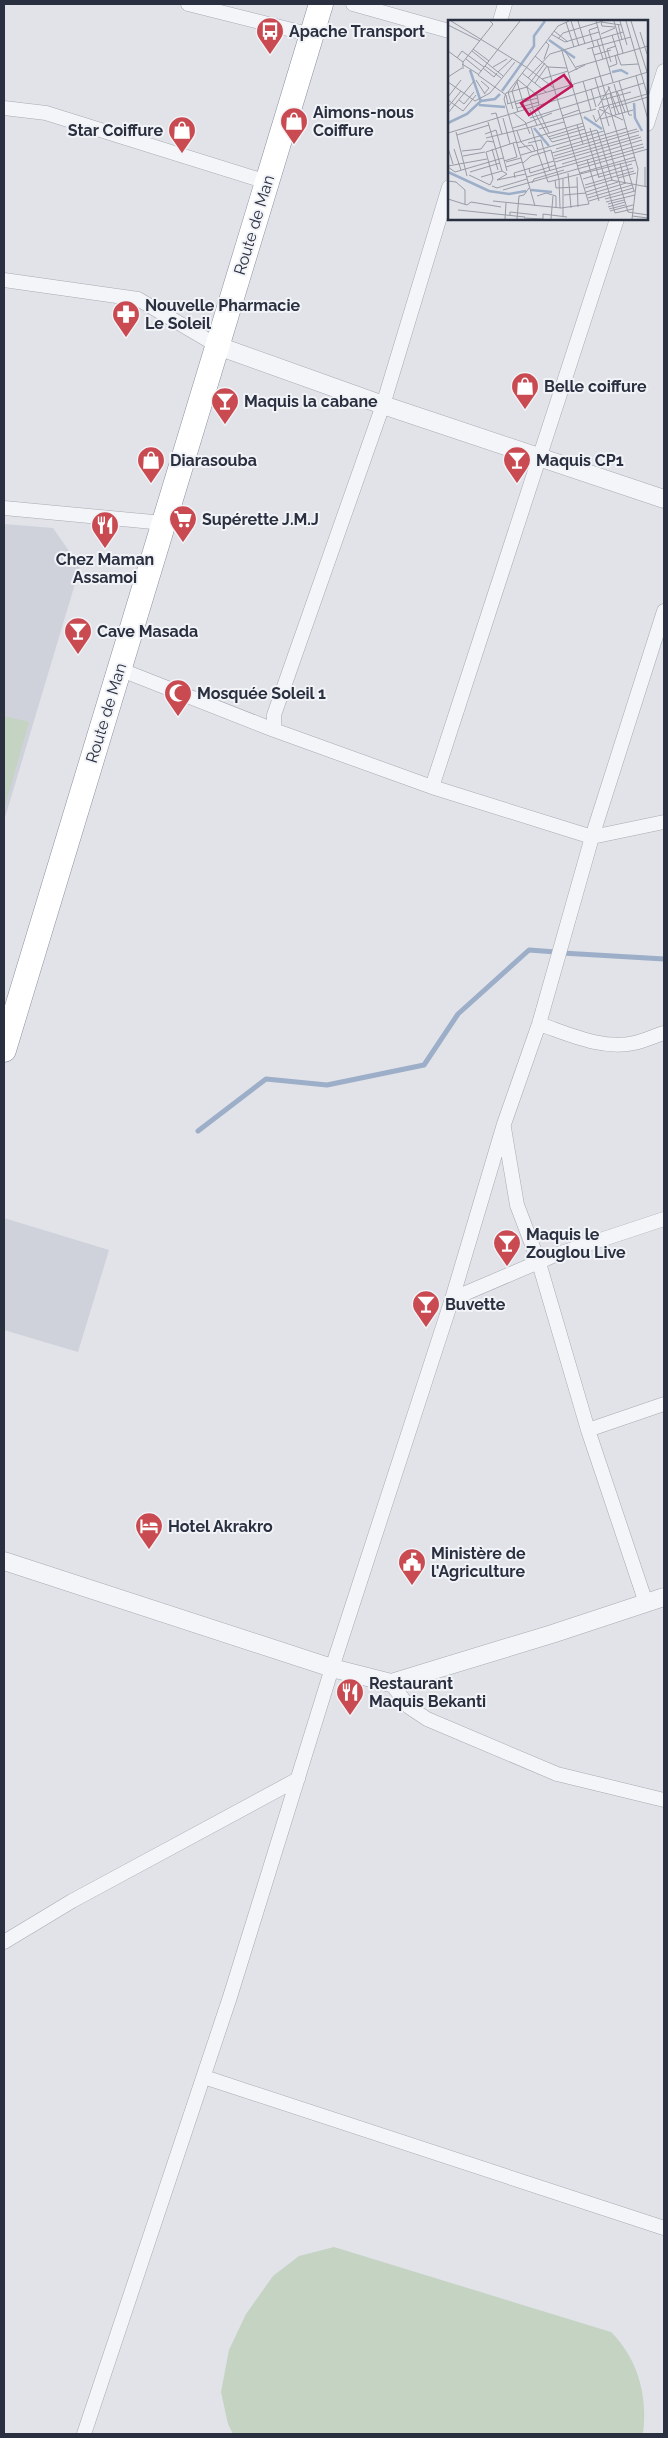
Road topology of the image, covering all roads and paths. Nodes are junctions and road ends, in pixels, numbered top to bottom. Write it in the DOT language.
graph roads {
  1 [pos="188,4"];
  2 [pos="321,4"];
  3 [pos="353,4"];
  4 [pos="506,4"];
  5 [pos="500,20"];
  6 [pos="448,31"];
  7 [pos="312,35"];
  8 [pos="664,71"];
  9 [pos="656,95"];
  10 [pos="4,108"];
  11 [pos="648,121"];
  12 [pos="267,182"];
  13 [pos="448,190"];
  14 [pos="617,220"];
  15 [pos="4,280"];
  16 [pos="218,346"];
  17 [pos="383,405"];
  18 [pos="541,458"];
  19 [pos="664,499"];
  20 [pos="4,508"];
  21 [pos="164,523"];
  22 [pos="664,611"];
  23 [pos="119,669"];
  24 [pos="274,730"];
  25 [pos="432,787"];
  26 [pos="664,822"];
  27 [pos="592,837"];
  28 [pos="539,1024"];
  29 [pos="7,1025"];
  30 [pos="664,1033"];
  31 [pos="4,1050"];
  32 [pos="504,1124"];
  33 [pos="664,1219"];
  34 [pos="539,1263"];
  35 [pos="452,1299"];
  36 [pos="664,1404"];
  37 [pos="588,1430"];
  38 [pos="4,1561"];
  39 [pos="664,1597"];
  40 [pos="646,1603"];
  41 [pos="332,1668"];
  42 [pos="391,1683"];
  43 [pos="298,1779"];
  44 [pos="664,1800"];
  45 [pos="4,1942"];
  46 [pos="204,2077"];
  47 [pos="664,2228"];
  48 [pos="84,2434"];
  1 -- 7 [label="street"];
  2 -- 7 [label="highway, Route de Man"];
  3 -- 6 [label="street"];
  4 -- 5 [label="street"];
  7 -- 12 [label="highway, Route de Man"];
  8 -- 9 [label="street"];
  9 -- 11 [label="street"];
  10 -- 12 [label="street"];
  12 -- 16 [label="highway, Route de Man"];
  13 -- 17 [label="street"];
  14 -- 18 [label="street"];
  15 -- 16 [label="street"];
  16 -- 17 [label="street"];
  16 -- 21 [label="highway, Route de Man"];
  17 -- 18 [label="street"];
  17 -- 24 [label="street"];
  18 -- 19 [label="street"];
  18 -- 25 [label="street"];
  20 -- 21 [label="street"];
  21 -- 23 [label="highway, Route de Man"];
  22 -- 27 [label="street"];
  23 -- 24 [label="street"];
  23 -- 29 [label="highway, Route de Man"];
  24 -- 25 [label="street"];
  25 -- 27 [label="street"];
  26 -- 27 [label="street"];
  27 -- 28 [label="street"];
  28 -- 30 [label="street"];
  28 -- 32 [label="street"];
  29 -- 31 [label="highway, Route de Man"];
  32 -- 34 [label="street"];
  32 -- 35 [label="street"];
  33 -- 34 [label="street"];
  34 -- 35 [label="street"];
  34 -- 37 [label="street"];
  35 -- 41 [label="street"];
  36 -- 37 [label="street"];
  37 -- 40 [label="street"];
  38 -- 41 [label="street"];
  39 -- 40 [label="street"];
  40 -- 42 [label="street"];
  41 -- 42 [label="street"];
  41 -- 43 [label="street"];
  42 -- 44 [label="street"];
  43 -- 45 [label="street"];
  43 -- 46 [label="street"];
  46 -- 47 [label="street"];
  46 -- 48 [label="street"];
}
